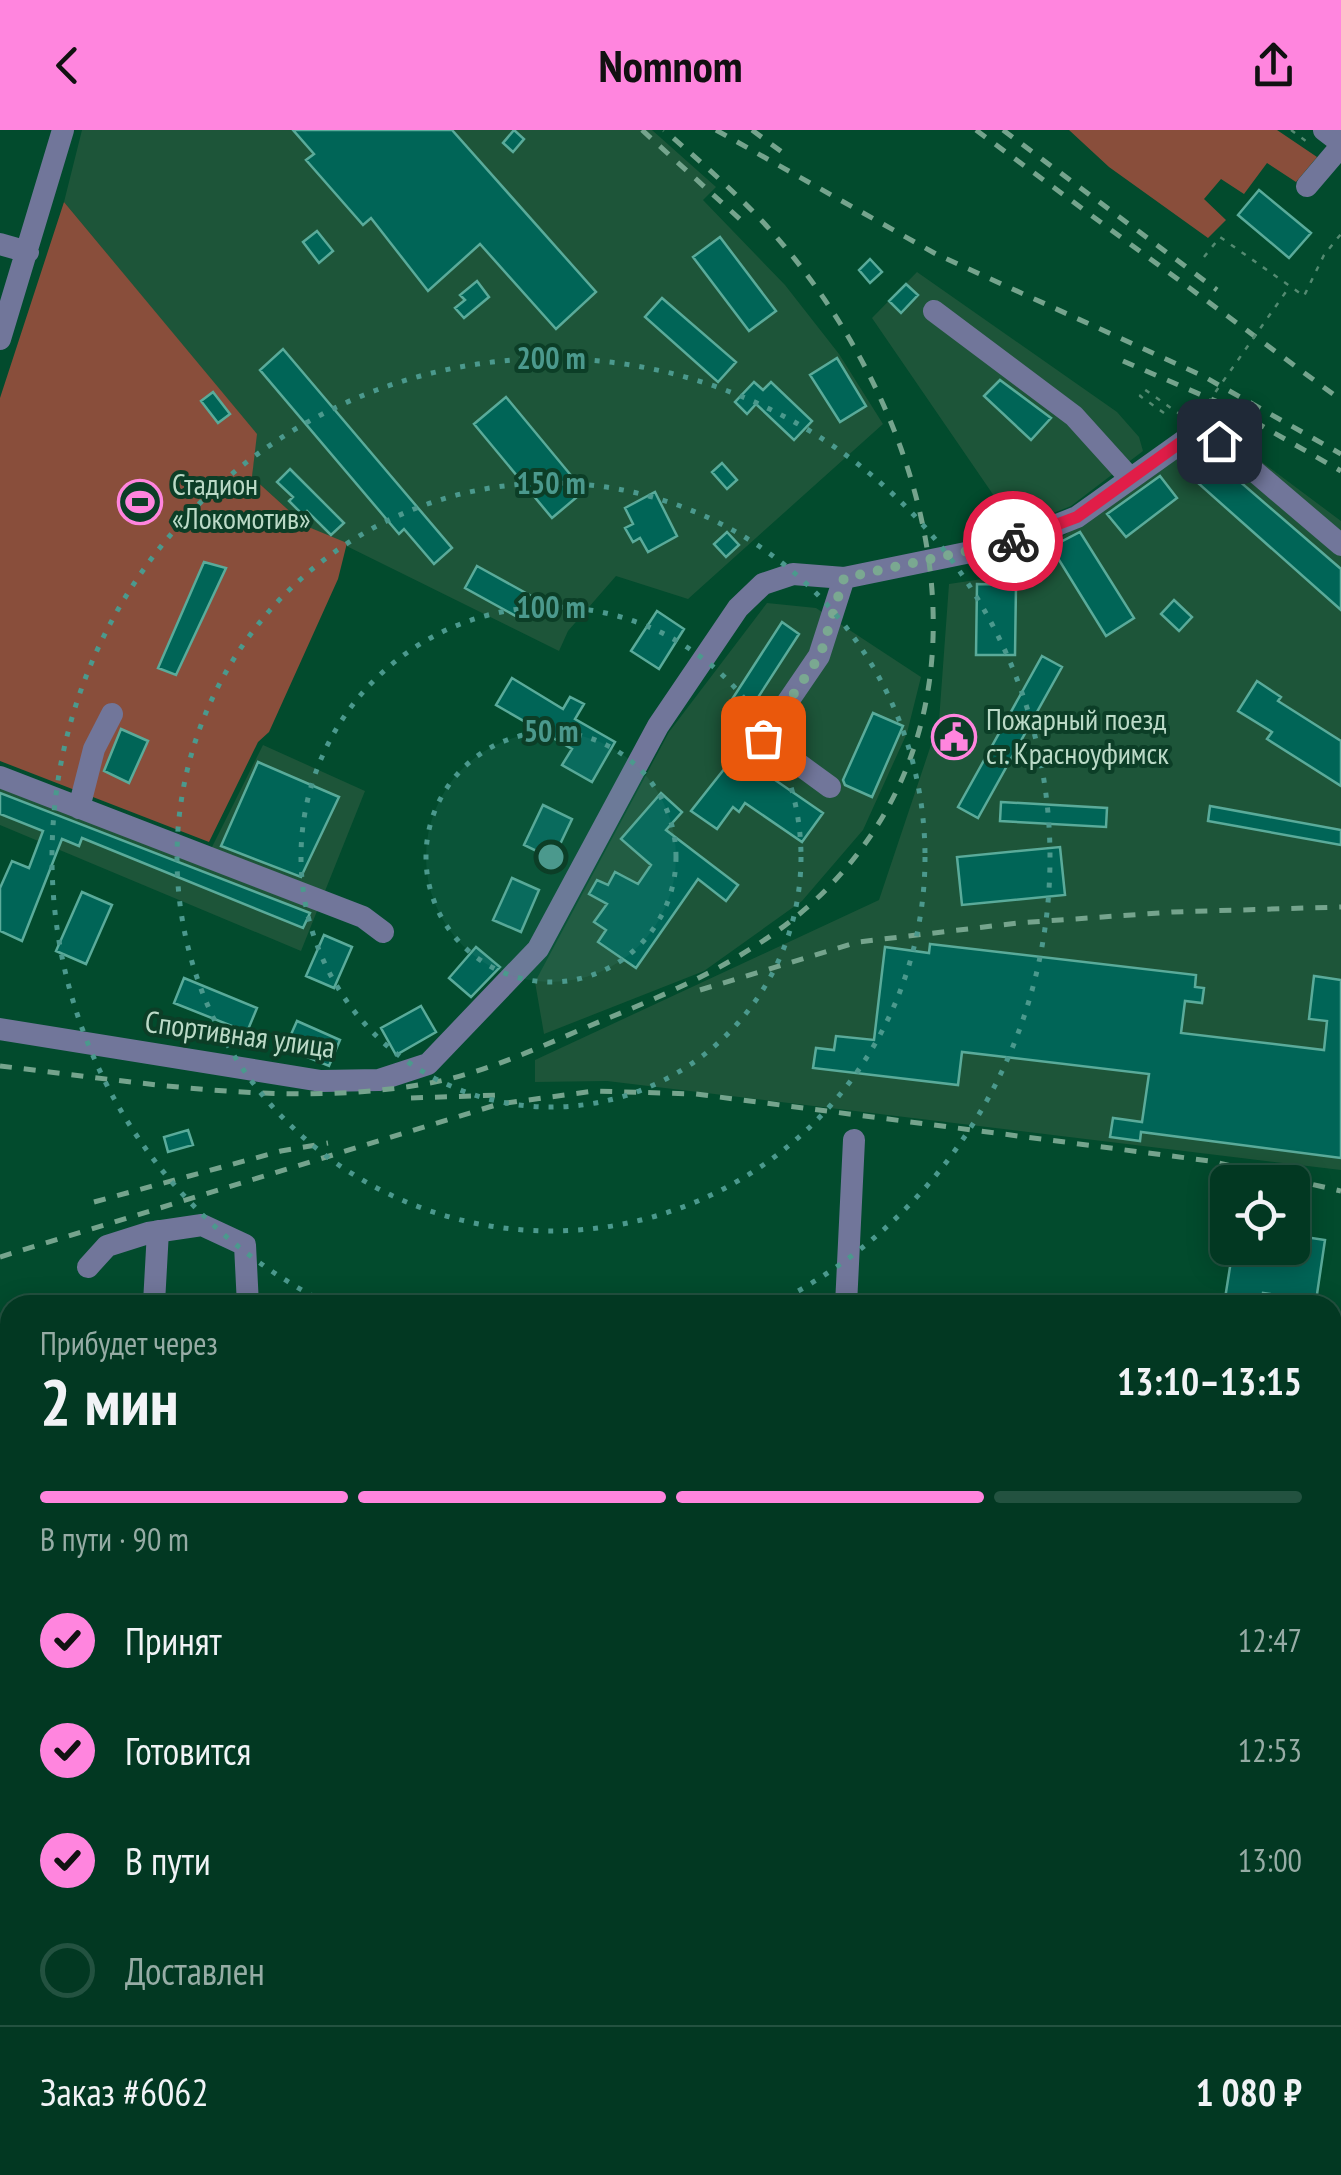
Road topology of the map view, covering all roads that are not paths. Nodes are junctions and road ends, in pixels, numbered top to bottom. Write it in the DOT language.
graph roads {
  1 [pos="63,130"];
  2 [pos="1316,136"];
  3 [pos="1341,144"];
  4 [pos="1307,186"];
  5 [pos="0,244"];
  6 [pos="28,252"];
  7 [pos="934,312"];
  8 [pos="0,339"];
  9 [pos="1130,478"];
  10 [pos="1341,546"];
  11 [pos="844,578"];
  12 [pos="112,714"];
  13 [pos="0,777"];
  14 [pos="830,786"];
  15 [pos="79,808"];
  16 [pos="383,932"];
  17 [pos="0,1029"];
  18 [pos="854,1140"];
  19 [pos="158,1231"];
  20 [pos="88,1268"];
  21 [pos="154,1295"];
  22 [pos="247,1295"];
  23 [pos="846,1295"];
  1 -- 6 [label="street"];
  2 -- 3 [label="street"];
  3 -- 4 [label="street"];
  5 -- 6 [label="street"];
  6 -- 8 [label="street"];
  7 -- 9 [label="street"];
  9 -- 10 [label="street, Спортивная улица"];
  9 -- 11 [label="street, Спортивная улица"];
  11 -- 14 [label="street"];
  11 -- 17 [label="street, Спортивная улица"];
  12 -- 15 [label="street"];
  13 -- 15 [label="street"];
  15 -- 16 [label="street"];
  18 -- 23 [label="street"];
  19 -- 20 [label="street"];
  19 -- 21 [label="street"];
  19 -- 22 [label="street"];
}
